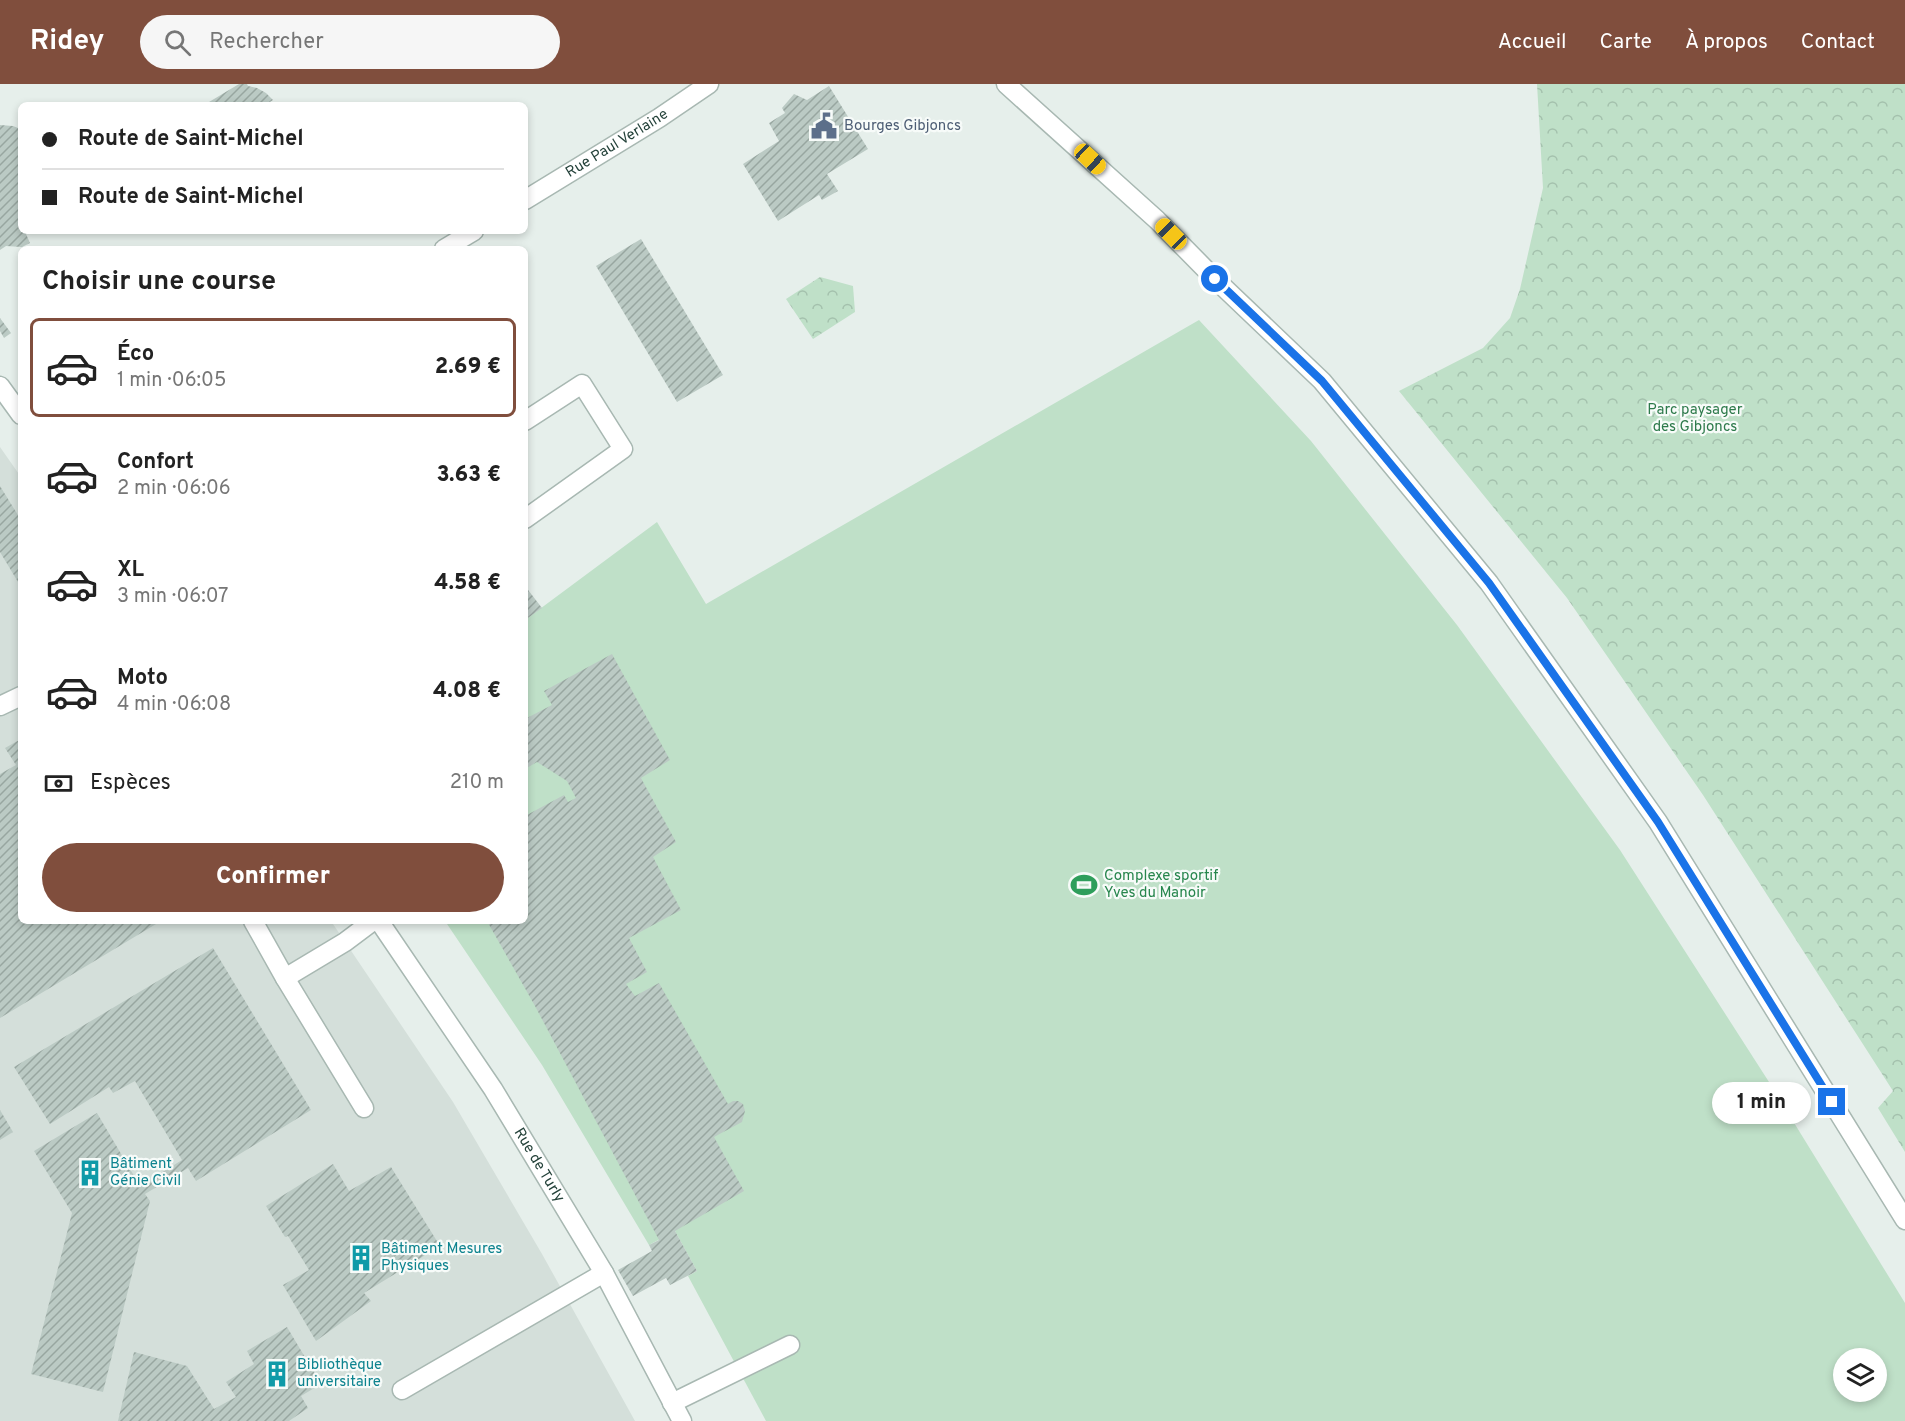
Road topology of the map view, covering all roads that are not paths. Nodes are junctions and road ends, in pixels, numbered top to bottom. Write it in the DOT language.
graph roads {
  1 [pos="709,84"];
  2 [pos="1006,84"];
  3 [pos="528,198"];
  4 [pos="469,234"];
  5 [pos="449,246"];
  6 [pos="0,386"];
  7 [pos="18,411"];
  8 [pos="528,419"];
  9 [pos="528,517"];
  10 [pos="18,697"];
  11 [pos="0,706"];
  12 [pos="255,924"];
  13 [pos="369,924"];
  14 [pos="381,924"];
  15 [pos="285,978"];
  16 [pos="364,1108"];
  17 [pos="1905,1220"];
  18 [pos="604,1273"];
  19 [pos="790,1345"];
  20 [pos="402,1390"];
  21 [pos="672,1403"];
  22 [pos="682,1421"];
  1 -- 3 [label="street, Rue Paul Verlaine"];
  2 -- 17 [label="street"];
  4 -- 5 [label="street"];
  6 -- 7 [label="street"];
  8 -- 9 [label="street"];
  10 -- 11 [label="street"];
  12 -- 15 [label="street"];
  13 -- 15 [label="street"];
  14 -- 18 [label="street, Rue de Turly"];
  15 -- 16 [label="street"];
  18 -- 20 [label="street"];
  18 -- 21 [label="street, Rue de Turly"];
  19 -- 21 [label="street"];
  21 -- 22 [label="street, Rue de Turly"];
}
